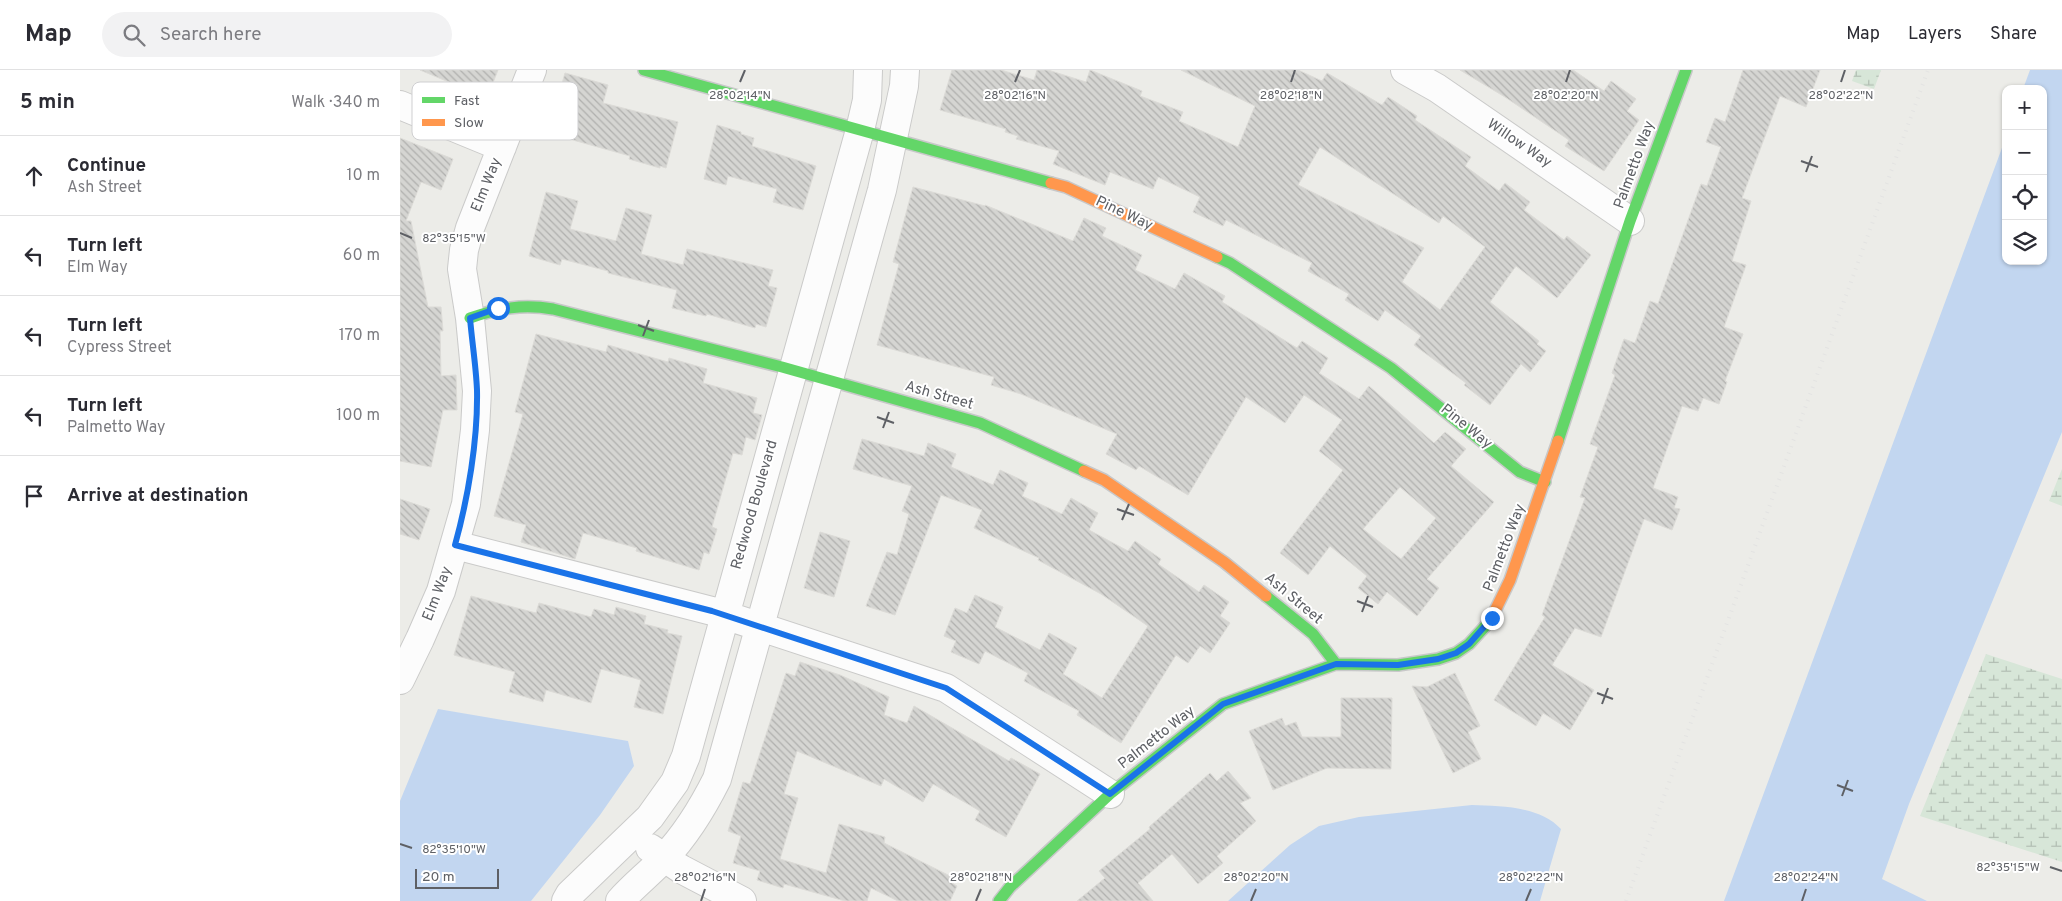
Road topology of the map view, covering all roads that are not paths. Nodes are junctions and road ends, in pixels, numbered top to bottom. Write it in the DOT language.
graph roads {
  1 [pos="532,70"];
  2 [pos="644,70"];
  3 [pos="868,70"];
  4 [pos="905,70"];
  5 [pos="1405,70"];
  6 [pos="1686,70"];
  7 [pos="527,82"];
  8 [pos="400,105"];
  9 [pos="412,110"];
  10 [pos="860,130"];
  11 [pos="485,140"];
  12 [pos="505,140"];
  13 [pos="893,140"];
  14 [pos="502,147"];
  15 [pos="1630,221"];
  16 [pos="470,318"];
  17 [pos="792,370"];
  18 [pos="828,381"];
  19 [pos="1545,482"];
  20 [pos="455,545"];
  21 [pos="724,614"];
  22 [pos="759,625"];
  23 [pos="1336,664"];
  24 [pos="400,680"];
  25 [pos="1110,794"];
  26 [pos="632,835"];
  27 [pos="665,858"];
  28 [pos="566,901"];
  29 [pos="620,901"];
  30 [pos="742,901"];
  31 [pos="999,901"];
  1 -- 7 [label="street, Elm Way"];
  2 -- 10 [label="street, Pine Way"];
  3 -- 10 [label="street, Redwood Boulevard"];
  4 -- 13 [label="street"];
  5 -- 15 [label="street, Willow Way"];
  6 -- 15 [label="street, Palmetto Way"];
  8 -- 9 [label="street"];
  10 -- 13 [label="street, Pine Way"];
  10 -- 17 [label="street, Redwood Boulevard"];
  11 -- 14 [label="street"];
  12 -- 14 [label="street, Elm Way"];
  13 -- 18 [label="street"];
  13 -- 19 [label="street, Pine Way"];
  14 -- 16 [label="street, Elm Way"];
  15 -- 19 [label="street, Palmetto Way"];
  16 -- 17 [label="street, Ash Street"];
  16 -- 20 [label="street, Elm Way"];
  17 -- 18 [label="street, Ash Street"];
  17 -- 21 [label="street, Redwood Boulevard"];
  18 -- 22 [label="street"];
  18 -- 23 [label="street, Ash Street"];
  19 -- 23 [label="street, Palmetto Way"];
  20 -- 21 [label="street"];
  20 -- 24 [label="street, Elm Way"];
  21 -- 22 [label="street"];
  21 -- 26 [label="street, Redwood Boulevard"];
  22 -- 25 [label="street"];
  22 -- 27 [label="street"];
  23 -- 25 [label="street, Palmetto Way"];
  25 -- 31 [label="street, Palmetto Way"];
  26 -- 27 [label="street"];
  26 -- 28 [label="street, Redwood Boulevard"];
  27 -- 29 [label="street"];
  27 -- 30 [label="street"];
}
